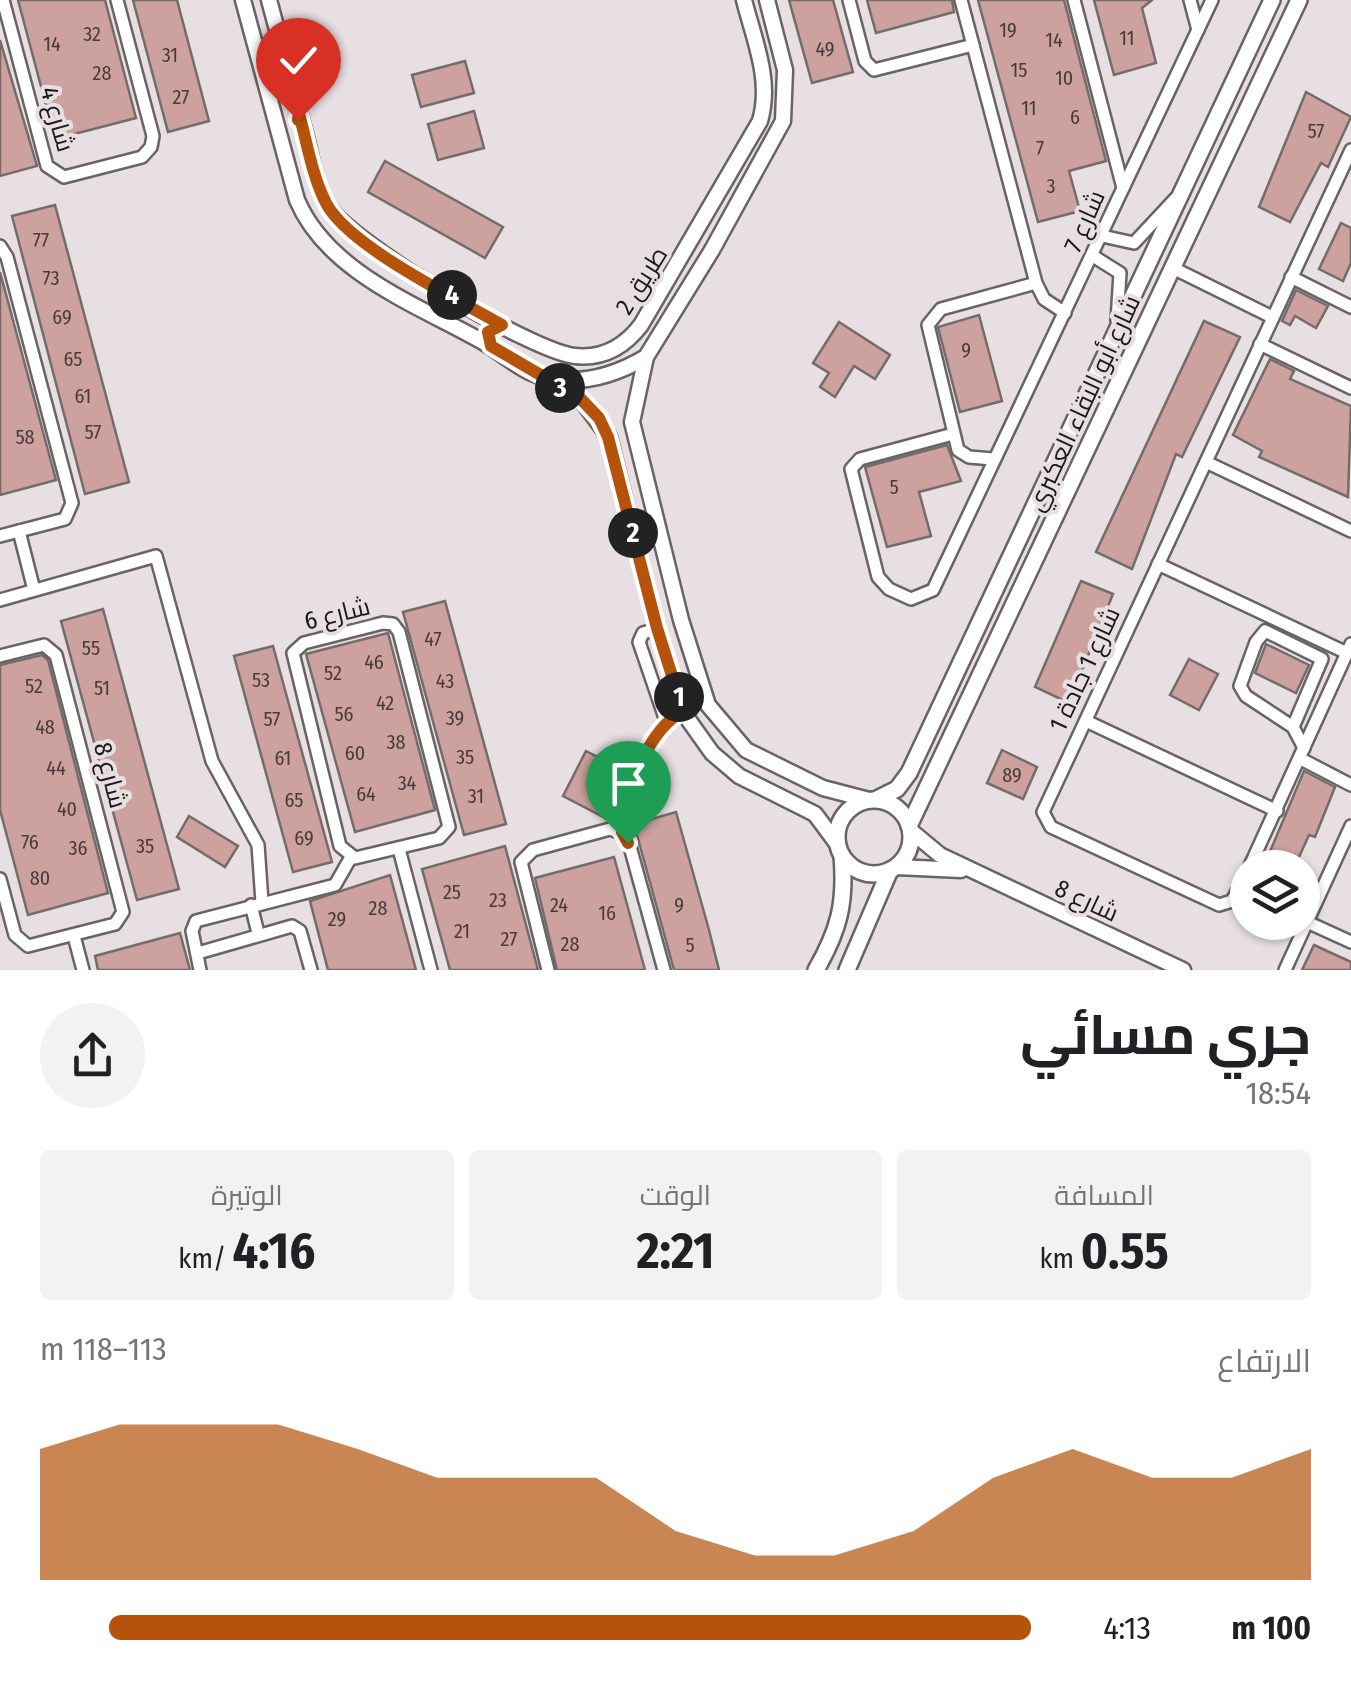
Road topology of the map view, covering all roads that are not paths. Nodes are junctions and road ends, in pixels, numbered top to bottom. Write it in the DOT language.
graph roads {
  1 [pos="3,0"];
  2 [pos="117,0"];
  3 [pos="243,0"];
  4 [pos="269,0"];
  5 [pos="744,0"];
  6 [pos="767,0"];
  7 [pos="849,0"];
  8 [pos="961,0"];
  9 [pos="1074,0"];
  10 [pos="1190,0"];
  11 [pos="1212,0"];
  12 [pos="1272,0"];
  13 [pos="1290,0"];
  14 [pos="1299,0"];
  15 [pos="1198,30"];
  16 [pos="753,35"];
  17 [pos="973,45"];
  18 [pos="786,70"];
  19 [pos="1256,93"];
  20 [pos="299,114"];
  21 [pos="274,118"];
  22 [pos="1351,150"];
  23 [pos="314,168"];
  24 [pos="1347,168"];
  25 [pos="290,178"];
  26 [pos="1123,188"];
  27 [pos="1182,191"];
  28 [pos="1102,236"];
  29 [pos="694,237"];
  30 [pos="0,246"];
  31 [pos="712,250"];
  32 [pos="1093,256"];
  33 [pos="1175,268"];
  34 [pos="1291,277"];
  35 [pos="1036,283"];
  36 [pos="664,285"];
  37 [pos="454,297"];
  38 [pos="683,298"];
  39 [pos="1351,307"];
  40 [pos="1065,313"];
  41 [pos="1272,317"];
  42 [pos="441,318"];
  43 [pos="502,325"];
  44 [pos="1116,328"];
  45 [pos="1260,344"];
  46 [pos="491,346"];
  47 [pos="646,357"];
  48 [pos="538,376"];
  49 [pos="1094,382"];
  50 [pos="1351,388"];
  51 [pos="953,434"];
  52 [pos="993,458"];
  53 [pos="1206,462"];
  54 [pos="644,470"];
  55 [pos="619,476"];
  56 [pos="1062,507"];
  57 [pos="18,531"];
  58 [pos="1351,531"];
  59 [pos="0,536"];
  60 [pos="1158,564"];
  61 [pos="34,590"];
  62 [pos="0,600"];
  63 [pos="681,620"];
  64 [pos="657,628"];
  65 [pos="1349,648"];
  66 [pos="0,656"];
  67 [pos="683,711"];
  68 [pos="666,721"];
  69 [pos="1086,721"];
  70 [pos="1293,727"];
  71 [pos="1302,754"];
  72 [pos="1351,785"];
  73 [pos="873,800"];
  74 [pos="1277,811"];
  75 [pos="1351,826"];
  76 [pos="910,829"];
  77 [pos="622,832"];
  78 [pos="399,849"];
  79 [pos="840,849"];
  80 [pos="1258,850"];
  81 [pos="351,858"];
  82 [pos="893,869"];
  83 [pos="972,871"];
  84 [pos="0,879"];
  85 [pos="1320,894"];
  86 [pos="1230,901"];
  87 [pos="256,904"];
  88 [pos="1320,928"];
  89 [pos="258,933"];
  90 [pos="74,936"];
  91 [pos="1298,940"];
  92 [pos="1351,942"];
  93 [pos="198,953"];
  94 [pos="83,970"];
  95 [pos="200,970"];
  96 [pos="311,970"];
  97 [pos="432,970"];
  98 [pos="548,970"];
  99 [pos="664,970"];
  100 [pos="816,970"];
  101 [pos="846,970"];
  102 [pos="1183,970"];
  103 [pos="1284,970"];
  1 -- 2 [label="street, شارع 4"];
  3 -- 21 [label="street"];
  4 -- 20 [label="street, طريق 2"];
  5 -- 16 [label="street, طريق 2"];
  6 -- 18 [label="street, طريق 2"];
  7 -- 17 [label="street"];
  8 -- 17 [label="street"];
  9 -- 26 [label="street"];
  10 -- 15 [label="street"];
  11 -- 15 [label="street, شارع 7"];
  12 -- 27 [label="main road, شارع أبو البقاء العكبري"];
  13 -- 19 [label="main road"];
  14 -- 19 [label="main road, شارع أبو البقاء العكبري"];
  15 -- 26 [label="street, شارع 7"];
  16 -- 18 [label="street"];
  16 -- 29 [label="street, طريق 2"];
  17 -- 35 [label="street"];
  18 -- 31 [label="street, طريق 2"];
  19 -- 33 [label="main road, شارع أبو البقاء العكبري"];
  20 -- 21 [label="street"];
  20 -- 23 [label="street, طريق 2"];
  21 -- 25 [label="street"];
  22 -- 24 [label="street, شارع 1 جادة 1"];
  23 -- 25 [label="street"];
  23 -- 37 [label="street, طريق 2"];
  24 -- 34 [label="street, شارع 1 جادة 1"];
  25 -- 42 [label="street"];
  26 -- 28 [label="street, شارع 7"];
  27 -- 28 [label="street"];
  27 -- 44 [label="main road, شارع أبو البقاء العكبري"];
  28 -- 32 [label="street, شارع 7"];
  29 -- 31 [label="street"];
  29 -- 36 [label="street, طريق 2"];
  30 -- 57 [label="street"];
  31 -- 38 [label="street, طريق 2"];
  32 -- 40 [label="street, شارع 7"];
  32 -- 44 [label="street"];
  33 -- 41 [label="street"];
  33 -- 56 [label="main road, شارع أبو البقاء العكبري"];
  34 -- 39 [label="street"];
  34 -- 41 [label="street, شارع 1 جادة 1"];
  35 -- 40 [label="street"];
  35 -- 51 [label="street"];
  36 -- 38 [label="street"];
  36 -- 43 [label="street, طريق 2"];
  37 -- 42 [label="street"];
  37 -- 43 [label="street, طريق 2"];
  38 -- 47 [label="street, طريق 2"];
  40 -- 52 [label="street, شارع 7"];
  41 -- 45 [label="street, شارع 1 جادة 1"];
  42 -- 46 [label="street"];
  43 -- 46 [label="street"];
  44 -- 49 [label="main road, شارع أبو البقاء العكبري"];
  45 -- 50 [label="street"];
  45 -- 53 [label="street, شارع 1 جادة 1"];
  46 -- 48 [label="street"];
  47 -- 48 [label="street"];
  47 -- 54 [label="street, طريق 2"];
  48 -- 55 [label="street"];
  49 -- 56 [label="main road"];
  49 -- 73 [label="main road, شارع أبو البقاء العكبري"];
  51 -- 52 [label="street"];
  51 -- 52 [label="street, شارع 7"];
  53 -- 58 [label="street"];
  53 -- 60 [label="street, شارع 1 جادة 1"];
  54 -- 55 [label="street"];
  54 -- 63 [label="street, طريق 2"];
  55 -- 64 [label="street"];
  56 -- 76 [label="main road, شارع أبو البقاء العكبري"];
  57 -- 59 [label="street"];
  57 -- 61 [label="street"];
  60 -- 65 [label="street"];
  60 -- 69 [label="street, شارع 1 جادة 1"];
  61 -- 62 [label="street"];
  61 -- 87 [label="street"];
  63 -- 64 [label="street"];
  63 -- 73 [label="street, طريق 2"];
  64 -- 67 [label="street"];
  64 -- 68 [label="street"];
  65 -- 71 [label="street, شارع 1 جادة 1"];
  66 -- 90 [label="street, شارع 8"];
  67 -- 68 [label="street"];
  67 -- 79 [label="street"];
  68 -- 77 [label="street"];
  69 -- 74 [label="street"];
  69 -- 86 [label="street, شارع 1 جادة 1"];
  70 -- 70 [label="street"];
  70 -- 71 [label="street"];
  71 -- 72 [label="street"];
  71 -- 74 [label="street, شارع 1 جادة 1"];
  73 -- 76 [label="main road"];
  73 -- 79 [label="main road"];
  74 -- 80 [label="street, شارع 1 جادة 1"];
  75 -- 85 [label="street"];
  76 -- 82 [label="main road"];
  76 -- 83 [label="street, شارع 8"];
  77 -- 98 [label="street"];
  77 -- 99 [label="street"];
  78 -- 81 [label="street, شارع 6"];
  78 -- 81 [label="street, شارع 6"];
  78 -- 97 [label="street"];
  79 -- 82 [label="main road"];
  79 -- 100 [label="main road"];
  81 -- 87 [label="street"];
  82 -- 83 [label="street, شارع 8"];
  82 -- 101 [label="main road"];
  83 -- 102 [label="street, شارع 8"];
  84 -- 90 [label="street, شارع 8"];
  87 -- 89 [label="street"];
  87 -- 93 [label="street"];
  88 -- 92 [label="street"];
  89 -- 93 [label="street"];
  89 -- 96 [label="street"];
  90 -- 94 [label="street"];
  91 -- 103 [label="street"];
  93 -- 95 [label="street"];
}
